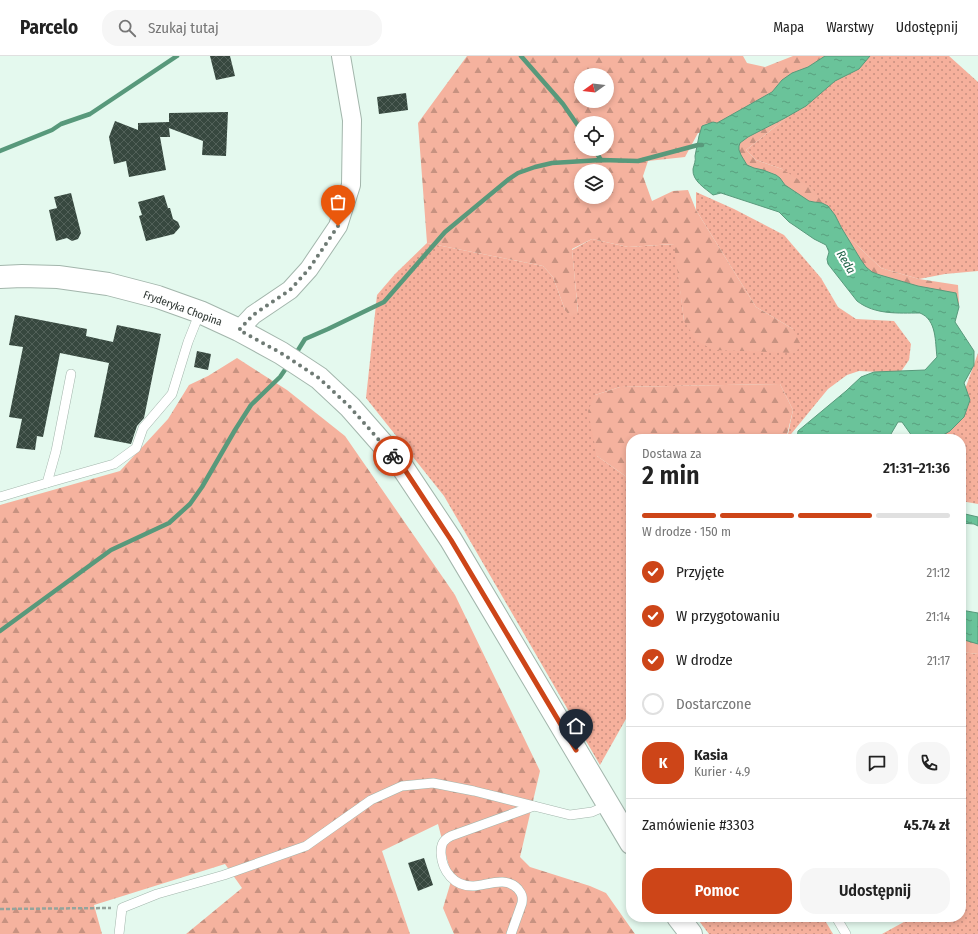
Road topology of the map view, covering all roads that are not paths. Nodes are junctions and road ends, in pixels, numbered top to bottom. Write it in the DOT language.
graph roads {
  1 [pos="341,56"];
  2 [pos="0,277"];
  3 [pos="200,312"];
  4 [pos="239,330"];
  5 [pos="71,374"];
  6 [pos="48,483"];
  7 [pos="0,497"];
  8 [pos="608,805"];
  9 [pos="535,806"];
  10 [pos="626,835"];
  11 [pos="682,922"];
  12 [pos="839,922"];
  13 [pos="119,934"];
  14 [pos="511,934"];
  15 [pos="690,934"];
  16 [pos="846,934"];
  1 -- 4 [label="street"];
  2 -- 3 [label="street, Fryderyka Chopina"];
  3 -- 4 [label="street, Fryderyka Chopina"];
  3 -- 6 [label="lane"];
  4 -- 8 [label="street, Fryderyka Chopina"];
  5 -- 6 [label="lane"];
  6 -- 7 [label="lane"];
  8 -- 9 [label="lane"];
  8 -- 10 [label="street, Fryderyka Chopina"];
  9 -- 13 [label="lane"];
  9 -- 14 [label="lane"];
  11 -- 15 [label="street"];
  12 -- 16 [label="lane"];
}
